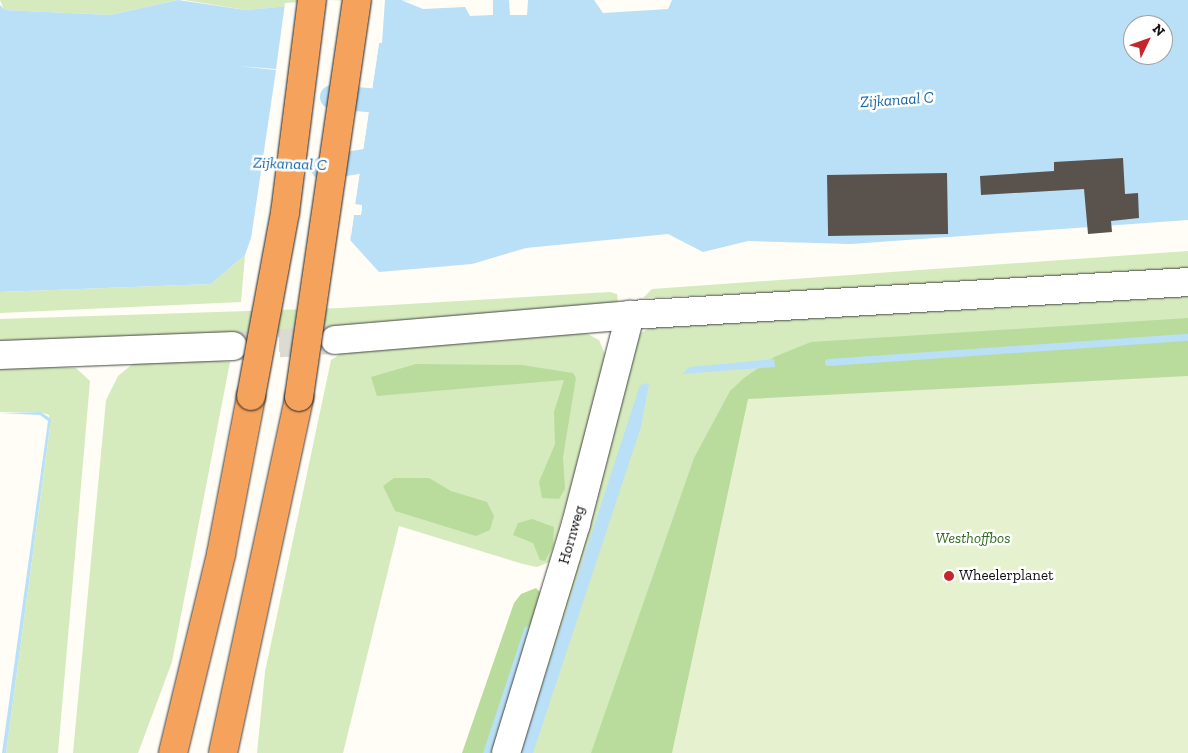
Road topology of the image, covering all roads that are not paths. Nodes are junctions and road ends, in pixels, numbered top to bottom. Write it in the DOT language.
graph roads {
  1 [pos="312,0"];
  2 [pos="357,0"];
  3 [pos="1188,282"];
  4 [pos="630,315"];
  5 [pos="334,340"];
  6 [pos="233,346"];
  7 [pos="0,354"];
  8 [pos="173,753"];
  9 [pos="223,753"];
  10 [pos="506,753"];
  1 -- 8 [label="highway, bridge"];
  2 -- 9 [label="highway, bridge"];
  3 -- 4 [label="street"];
  4 -- 5 [label="street"];
  4 -- 10 [label="street, Hornweg"];
  6 -- 7 [label="street"];
}
